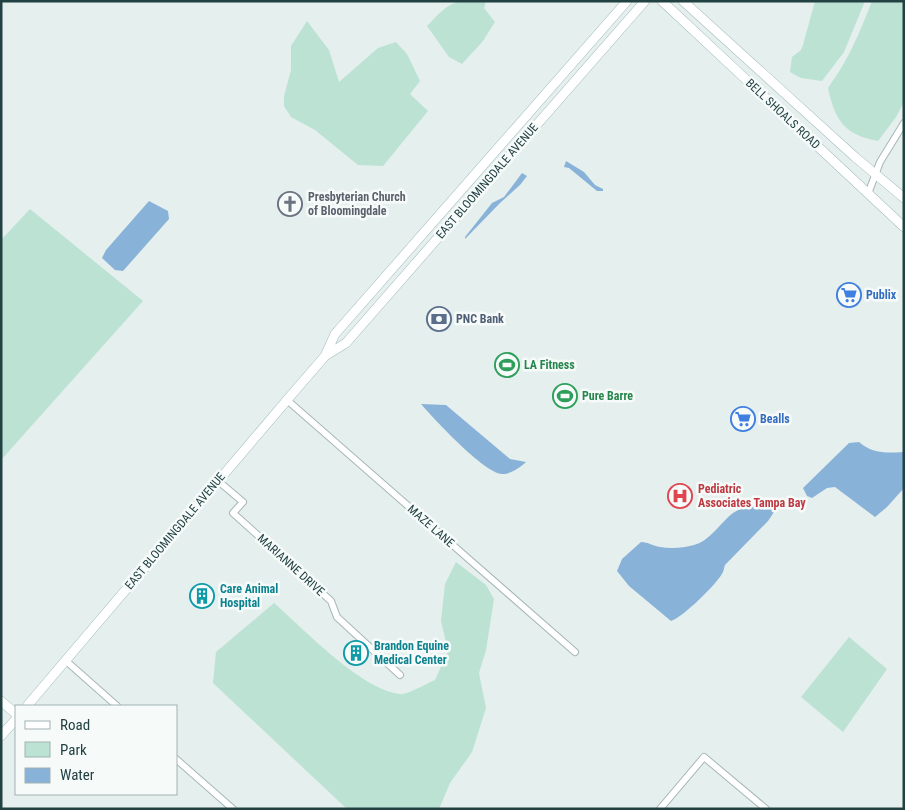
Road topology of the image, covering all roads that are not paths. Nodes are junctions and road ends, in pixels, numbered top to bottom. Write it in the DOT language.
graph roads {
  1 [pos="627,1"];
  2 [pos="645,1"];
  3 [pos="662,1"];
  4 [pos="683,1"];
  5 [pos="904,123"];
  6 [pos="877,175"];
  7 [pos="868,194"];
  8 [pos="904,198"];
  9 [pos="904,227"];
  10 [pos="325,356"];
  11 [pos="287,400"];
  12 [pos="217,480"];
  13 [pos="575,652"];
  14 [pos="66,660"];
  15 [pos="400,675"];
  16 [pos="1,701"];
  17 [pos="28,705"];
  18 [pos="116,705"];
  19 [pos="15,713"];
  20 [pos="15,720"];
  21 [pos="1,736"];
  22 [pos="178,761"];
  23 [pos="232,809"];
  24 [pos="660,809"];
  25 [pos="766,809"];
  1 -- 10 [label="main road, EAST BLOOMINGDALE AVENUE"];
  2 -- 10 [label="main road, EAST BLOOMINGDALE AVENUE"];
  3 -- 7 [label="main road, BELL SHOALS ROAD"];
  4 -- 6 [label="main road, BELL SHOALS ROAD"];
  5 -- 6 [label="street"];
  6 -- 7 [label="street"];
  6 -- 8 [label="main road, BELL SHOALS ROAD"];
  7 -- 9 [label="main road, BELL SHOALS ROAD"];
  10 -- 11 [label="main road, EAST BLOOMINGDALE AVENUE"];
  11 -- 12 [label="main road, EAST BLOOMINGDALE AVENUE"];
  11 -- 13 [label="street, MAZE LANE"];
  12 -- 14 [label="main road, EAST BLOOMINGDALE AVENUE"];
  12 -- 15 [label="street, MARIANNE DRIVE"];
  14 -- 17 [label="main road, EAST BLOOMINGDALE AVENUE"];
  14 -- 18 [label="street"];
  16 -- 19 [label="main road"];
  20 -- 21 [label="main road"];
  22 -- 23 [label="street"];
  24 -- 25 [label="street"];
}
